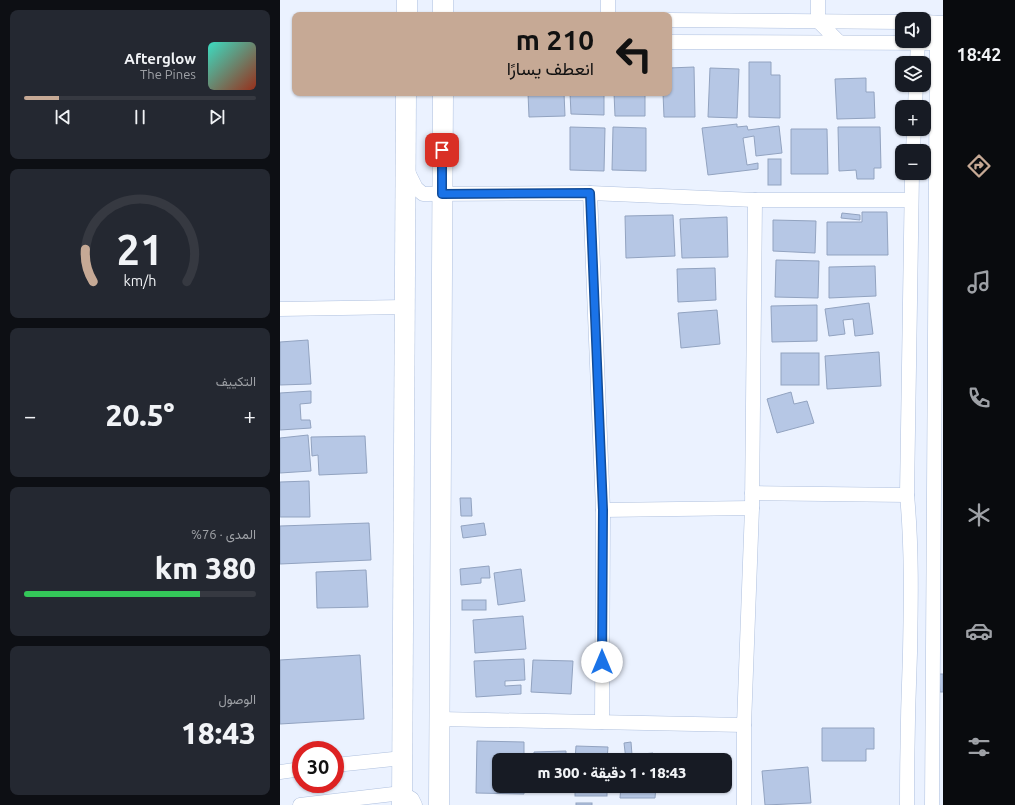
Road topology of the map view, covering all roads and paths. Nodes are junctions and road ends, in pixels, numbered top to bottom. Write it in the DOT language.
graph roads {
  1 [pos="407,0"];
  2 [pos="443,0"];
  3 [pos="608,0"];
  4 [pos="818,0"];
  5 [pos="406,12"];
  6 [pos="443,12"];
  7 [pos="608,12"];
  8 [pos="672,20"];
  9 [pos="818,21"];
  10 [pos="895,22"];
  11 [pos="935,22"];
  12 [pos="672,42"];
  13 [pos="839,42"];
  14 [pos="895,42"];
  15 [pos="940,43"];
  16 [pos="406,96"];
  17 [pos="443,96"];
  18 [pos="406,168"];
  19 [pos="912,180"];
  20 [pos="590,193"];
  21 [pos="442,194"];
  22 [pos="755,200"];
  23 [pos="911,200"];
  24 [pos="404,307"];
  25 [pos="280,309"];
  26 [pos="939,417"];
  27 [pos="752,493"];
  28 [pos="907,495"];
  29 [pos="752,508"];
  30 [pos="603,510"];
  31 [pos="938,559"];
  32 [pos="911,560"];
  33 [pos="911,583"];
  34 [pos="938,583"];
  35 [pos="440,719"];
  36 [pos="602,722"];
  37 [pos="744,725"];
  38 [pos="938,749"];
  39 [pos="403,758"];
  40 [pos="344,764"];
  41 [pos="292,770"];
  42 [pos="280,772"];
  43 [pos="406,801"];
  44 [pos="300,805"];
  45 [pos="439,805"];
  46 [pos="744,805"];
  47 [pos="907,805"];
  48 [pos="932,805"];
  1 -- 5 [label="street"];
  2 -- 6 [label="street"];
  3 -- 7 [label="street"];
  4 -- 9 [label="street"];
  8 -- 9 [label="street"];
  9 -- 10 [label="street"];
  9 -- 13 [label="street"];
  11 -- 15 [label="street"];
  12 -- 13 [label="street"];
  13 -- 14 [label="street"];
  15 -- 26 [label="street"];
  16 -- 18 [label="street"];
  17 -- 21 [label="street"];
  18 -- 21 [label="street"];
  18 -- 24 [label="street"];
  19 -- 23 [label="street"];
  20 -- 21 [label="street"];
  20 -- 22 [label="street"];
  20 -- 30 [label="street"];
  21 -- 35 [label="street"];
  22 -- 23 [label="street"];
  22 -- 27 [label="street"];
  23 -- 28 [label="street"];
  24 -- 25 [label="street"];
  24 -- 39 [label="street"];
  26 -- 31 [label="street"];
  27 -- 28 [label="street"];
  27 -- 29 [label="street"];
  28 -- 32 [label="street"];
  29 -- 30 [label="street"];
  29 -- 37 [label="street"];
  30 -- 36 [label="street"];
  31 -- 32 [label="street"];
  31 -- 34 [label="street"];
  32 -- 33 [label="street"];
  33 -- 34 [label="street"];
  33 -- 47 [label="street"];
  34 -- 38 [label="street"];
  35 -- 36 [label="street"];
  35 -- 45 [label="street"];
  36 -- 37 [label="street"];
  37 -- 46 [label="street"];
  38 -- 48 [label="street"];
  39 -- 40 [label="street"];
  39 -- 43 [label="street"];
  41 -- 42 [label="street"];
  43 -- 44 [label="street"];
}
